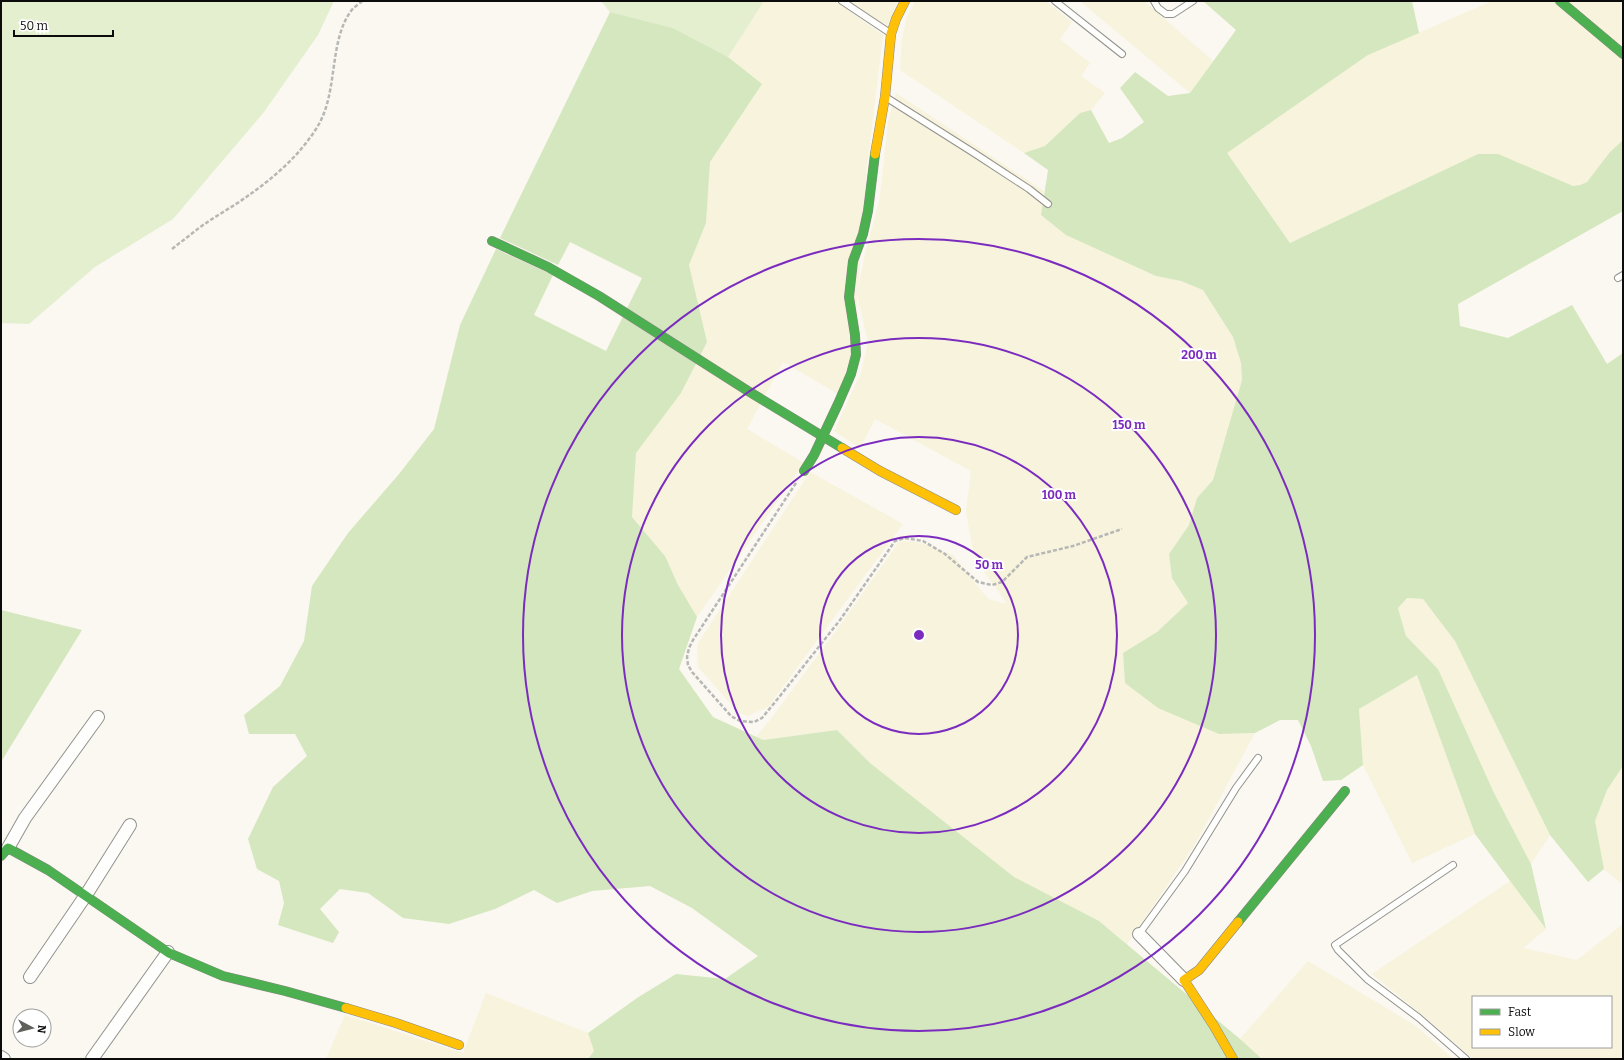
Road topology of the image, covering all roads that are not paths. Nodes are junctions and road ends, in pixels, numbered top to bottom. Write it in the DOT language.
graph roads {
  1 [pos="842,1"];
  2 [pos="905,1"];
  3 [pos="1055,1"];
  4 [pos="1154,1"];
  5 [pos="1194,1"];
  6 [pos="1560,1"];
  7 [pos="891,34"];
  8 [pos="1122,54"];
  9 [pos="1623,54"];
  10 [pos="885,97"];
  11 [pos="1048,204"];
  12 [pos="492,241"];
  13 [pos="823,437"];
  14 [pos="804,471"];
  15 [pos="956,510"];
  16 [pos="98,717"];
  17 [pos="1258,758"];
  18 [pos="1345,791"];
  19 [pos="130,825"];
  20 [pos="4,852"];
  21 [pos="1453,865"];
  22 [pos="86,895"];
  23 [pos="1139,934"];
  24 [pos="168,952"];
  25 [pos="30,977"];
  26 [pos="1184,980"];
  27 [pos="459,1045"];
  28 [pos="1,1057"];
  29 [pos="4,1059"];
  30 [pos="92,1059"];
  31 [pos="1233,1059"];
  32 [pos="1466,1059"];
  1 -- 7 [label="lane"];
  2 -- 7 [label="street"];
  3 -- 8 [label="lane"];
  4 -- 5 [label="lane"];
  6 -- 9 [label="street"];
  7 -- 10 [label="street"];
  10 -- 11 [label="lane"];
  10 -- 13 [label="street"];
  12 -- 13 [label="street"];
  13 -- 14 [label="street"];
  13 -- 15 [label="street"];
  16 -- 20 [label="street"];
  17 -- 23 [label="lane"];
  18 -- 26 [label="street"];
  19 -- 22 [label="street"];
  20 -- 22 [label="street"];
  21 -- 32 [label="lane"];
  22 -- 24 [label="street"];
  22 -- 25 [label="street"];
  23 -- 26 [label="street"];
  24 -- 27 [label="street"];
  24 -- 30 [label="street"];
  26 -- 31 [label="street"];
  28 -- 29 [label="street"];
}
